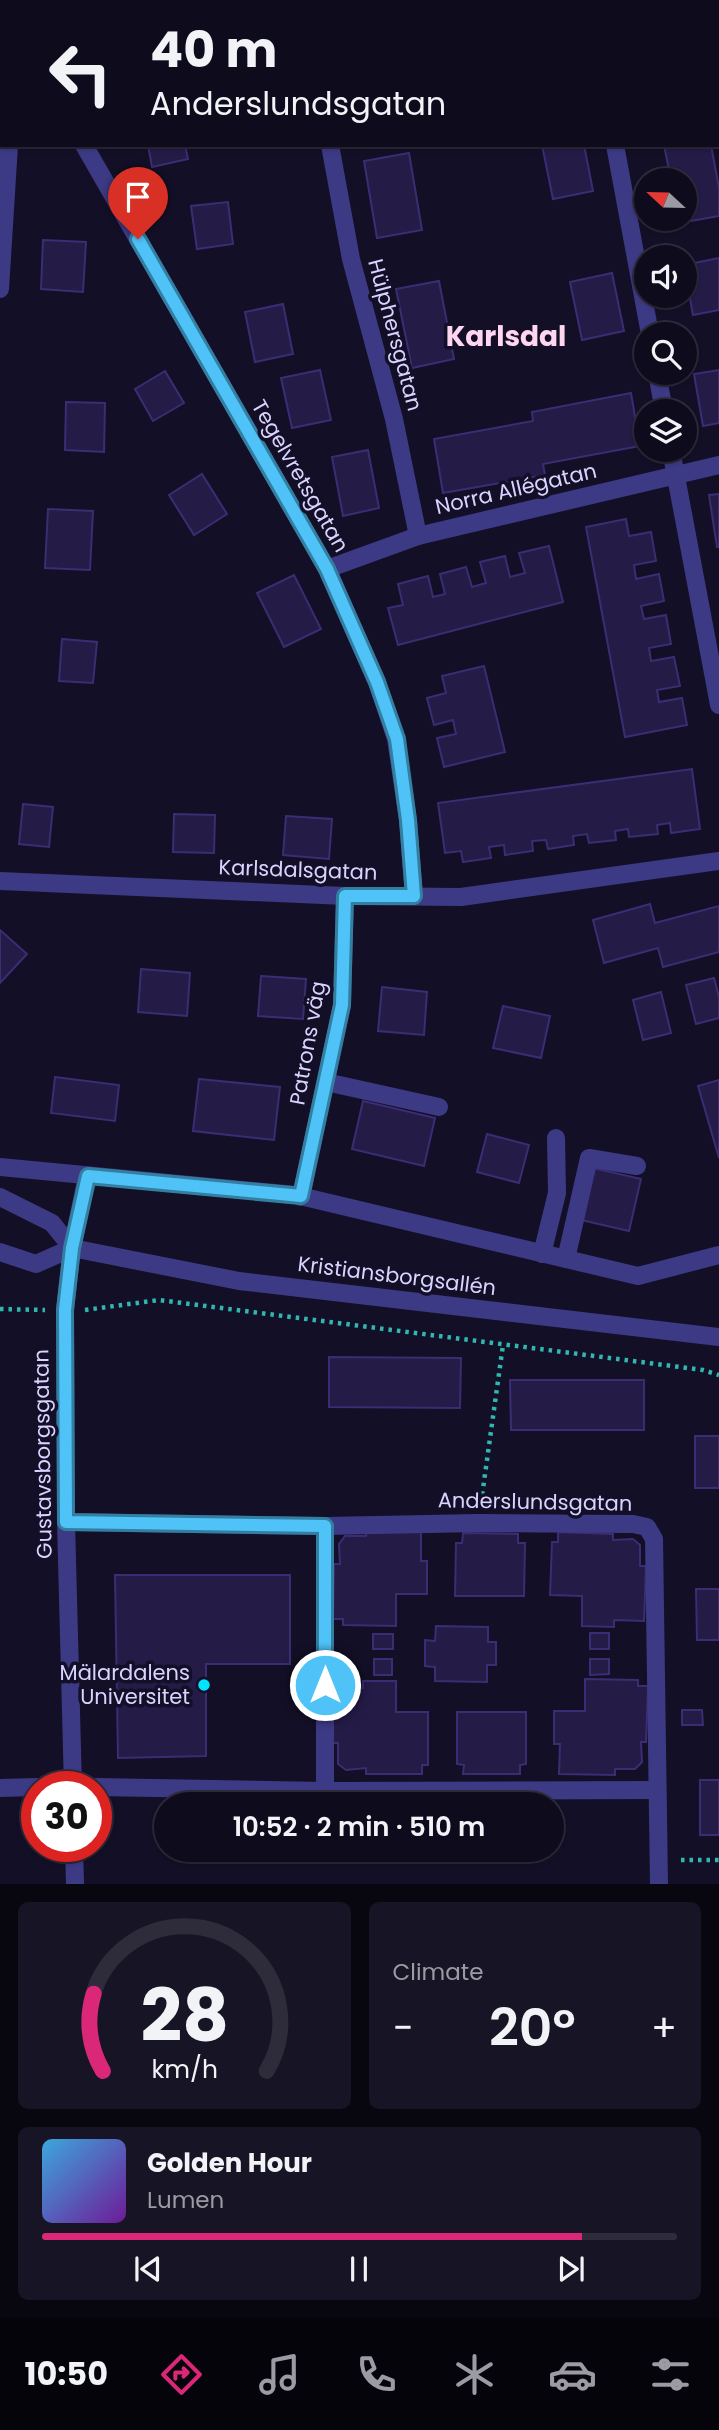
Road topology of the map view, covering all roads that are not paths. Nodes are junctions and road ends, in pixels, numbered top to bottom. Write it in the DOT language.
graph roads {
  1 [pos="9,147"];
  2 [pos="85,147"];
  3 [pos="330,147"];
  4 [pos="615,147"];
  5 [pos="0,289"];
  6 [pos="648,322"];
  7 [pos="674,462"];
  8 [pos="719,465"];
  9 [pos="676,474"];
  10 [pos="418,536"];
  11 [pos="327,569"];
  12 [pos="719,705"];
  13 [pos="719,861"];
  14 [pos="0,881"];
  15 [pos="345,896"];
  16 [pos="414,896"];
  17 [pos="326,1082"];
  18 [pos="439,1107"];
  19 [pos="556,1138"];
  20 [pos="637,1166"];
  21 [pos="0,1167"];
  22 [pos="88,1176"];
  23 [pos="301,1196"];
  24 [pos="0,1197"];
  25 [pos="72,1248"];
  26 [pos="0,1252"];
  27 [pos="542,1254"];
  28 [pos="719,1255"];
  29 [pos="566,1259"];
  30 [pos="719,1337"];
  31 [pos="66,1522"];
  32 [pos="325,1526"];
  33 [pos="73,1771"];
  34 [pos="21,1787"];
  35 [pos="112,1787"];
  36 [pos="0,1788"];
  37 [pos="657,1790"];
  38 [pos="325,1791"];
  39 [pos="74,1862"];
  40 [pos="75,1884"];
  41 [pos="659,1884"];
  1 -- 5 [label="street"];
  2 -- 11 [label="street, Tegelvretsgatan"];
  3 -- 10 [label="street, Hülphersgatan"];
  4 -- 6 [label="street"];
  7 -- 9 [label="street"];
  8 -- 9 [label="street, Norra Allégatan"];
  9 -- 10 [label="street, Norra Allégatan"];
  9 -- 12 [label="street"];
  10 -- 11 [label="street, Norra Allégatan"];
  11 -- 16 [label="street, Tegelvretsgatan"];
  13 -- 16 [label="street, Karlsdalsgatan"];
  14 -- 15 [label="street, Karlsdalsgatan"];
  15 -- 16 [label="street, Karlsdalsgatan"];
  15 -- 17 [label="street, Patrons väg"];
  17 -- 18 [label="street"];
  17 -- 23 [label="street, Patrons väg"];
  19 -- 27 [label="street"];
  20 -- 29 [label="street"];
  21 -- 22 [label="street, Kristiansborgsallén"];
  22 -- 23 [label="street, Kristiansborgsallén"];
  22 -- 25 [label="street"];
  23 -- 27 [label="street, Kristiansborgsallén"];
  24 -- 25 [label="street"];
  25 -- 26 [label="street"];
  25 -- 30 [label="street, Kristiansborgsallén"];
  25 -- 31 [label="street, Gustavsborgsgatan"];
  27 -- 29 [label="street, Kristiansborgsallén"];
  28 -- 29 [label="street, Kristiansborgsallén"];
  31 -- 32 [label="street, Anderslundsgatan"];
  31 -- 33 [label="street, Gustavsborgsgatan"];
  32 -- 37 [label="street, Anderslundsgatan"];
  32 -- 38 [label="street"];
  34 -- 36 [label="street"];
  35 -- 38 [label="street"];
  37 -- 38 [label="street"];
  37 -- 41 [label="street, Anderslundsgatan"];
  39 -- 40 [label="street"];
}
